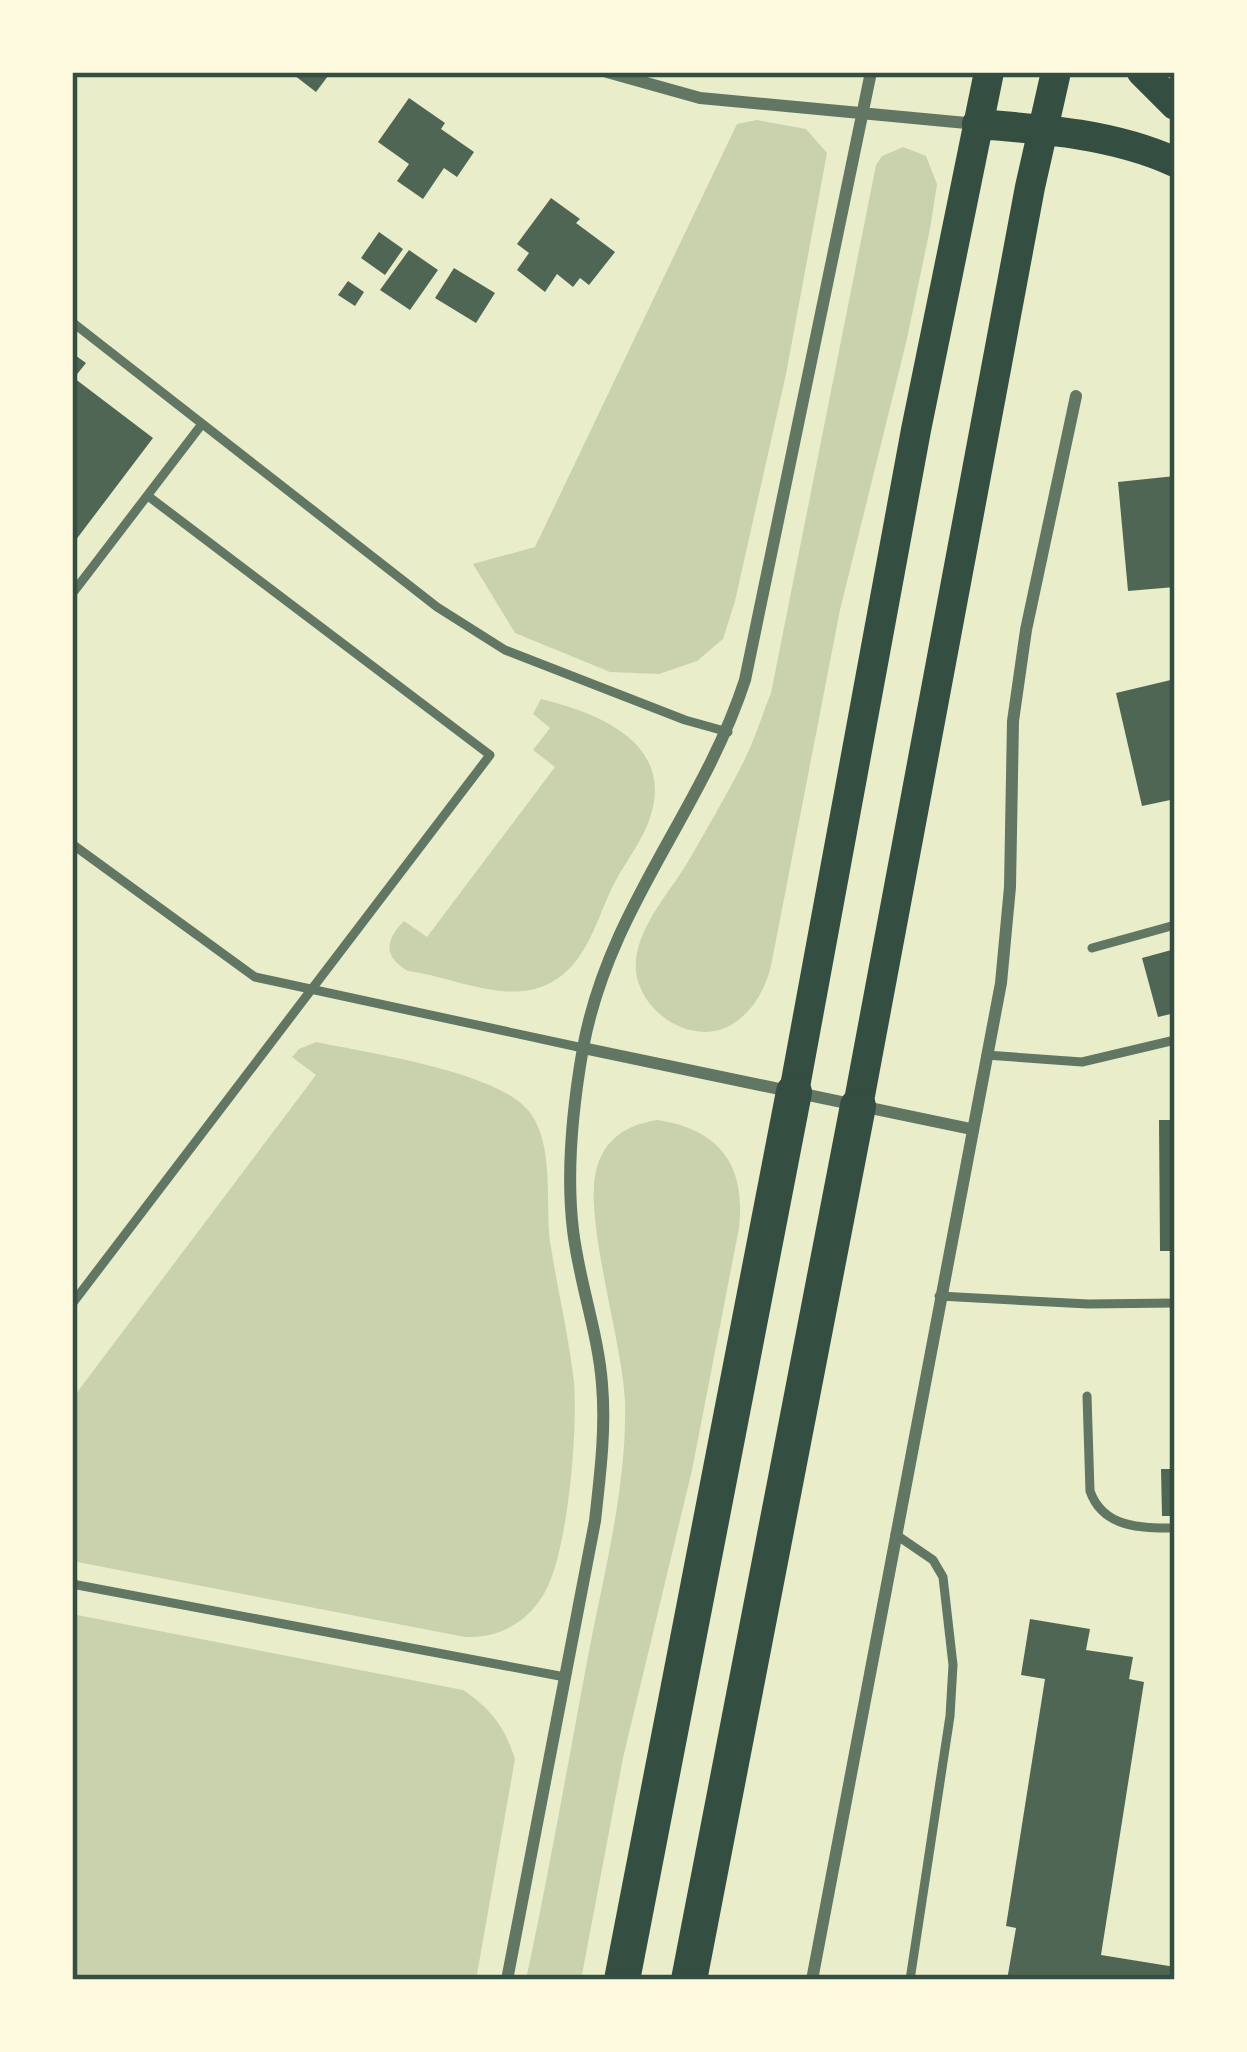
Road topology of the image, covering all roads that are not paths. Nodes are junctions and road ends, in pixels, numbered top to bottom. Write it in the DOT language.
graph roads {
  1 [pos="607,72"];
  2 [pos="871,72"];
  3 [pos="989,72"];
  4 [pos="1056,72"];
  5 [pos="1142,72"];
  6 [pos="1175,105"];
  7 [pos="861,114"];
  8 [pos="977,124"];
  9 [pos="1045,129"];
  10 [pos="1175,162"];
  11 [pos="72,322"];
  12 [pos="1076,396"];
  13 [pos="202,424"];
  14 [pos="148,496"];
  15 [pos="72,594"];
  16 [pos="728,732"];
  17 [pos="72,844"];
  18 [pos="1175,925"];
  19 [pos="1092,949"];
  20 [pos="310,991"];
  21 [pos="1175,1040"];
  22 [pos="583,1048"];
  23 [pos="986,1055"];
  24 [pos="794,1092"];
  25 [pos="858,1106"];
  26 [pos="971,1130"];
  27 [pos="939,1297"];
  28 [pos="1175,1303"];
  29 [pos="72,1304"];
  30 [pos="1087,1396"];
  31 [pos="1175,1528"];
  32 [pos="895,1534"];
  33 [pos="72,1584"];
  34 [pos="565,1677"];
  35 [pos="508,1980"];
  36 [pos="622,1980"];
  37 [pos="689,1980"];
  38 [pos="812,1980"];
  39 [pos="910,1980"];
  1 -- 7 [label="street"];
  2 -- 7 [label="street"];
  3 -- 8 [label="main road"];
  4 -- 9 [label="main road"];
  5 -- 6 [label="main road"];
  7 -- 8 [label="street"];
  7 -- 16 [label="street"];
  8 -- 9 [label="main road"];
  8 -- 24 [label="main road"];
  9 -- 10 [label="main road"];
  9 -- 25 [label="main road"];
  11 -- 13 [label="lane"];
  12 -- 23 [label="street"];
  13 -- 14 [label="lane"];
  13 -- 16 [label="lane"];
  14 -- 15 [label="lane"];
  14 -- 20 [label="lane"];
  16 -- 22 [label="street"];
  17 -- 20 [label="lane"];
  18 -- 19 [label="lane"];
  20 -- 22 [label="lane"];
  20 -- 29 [label="lane"];
  21 -- 23 [label="lane"];
  22 -- 24 [label="street"];
  22 -- 34 [label="street"];
  23 -- 26 [label="street"];
  24 -- 25 [label="street"];
  24 -- 36 [label="highway"];
  25 -- 26 [label="street"];
  25 -- 37 [label="highway"];
  26 -- 27 [label="street"];
  27 -- 28 [label="lane"];
  27 -- 32 [label="street"];
  30 -- 31 [label="lane"];
  32 -- 38 [label="street"];
  32 -- 39 [label="lane"];
  33 -- 34 [label="lane"];
  34 -- 35 [label="street"];
}
